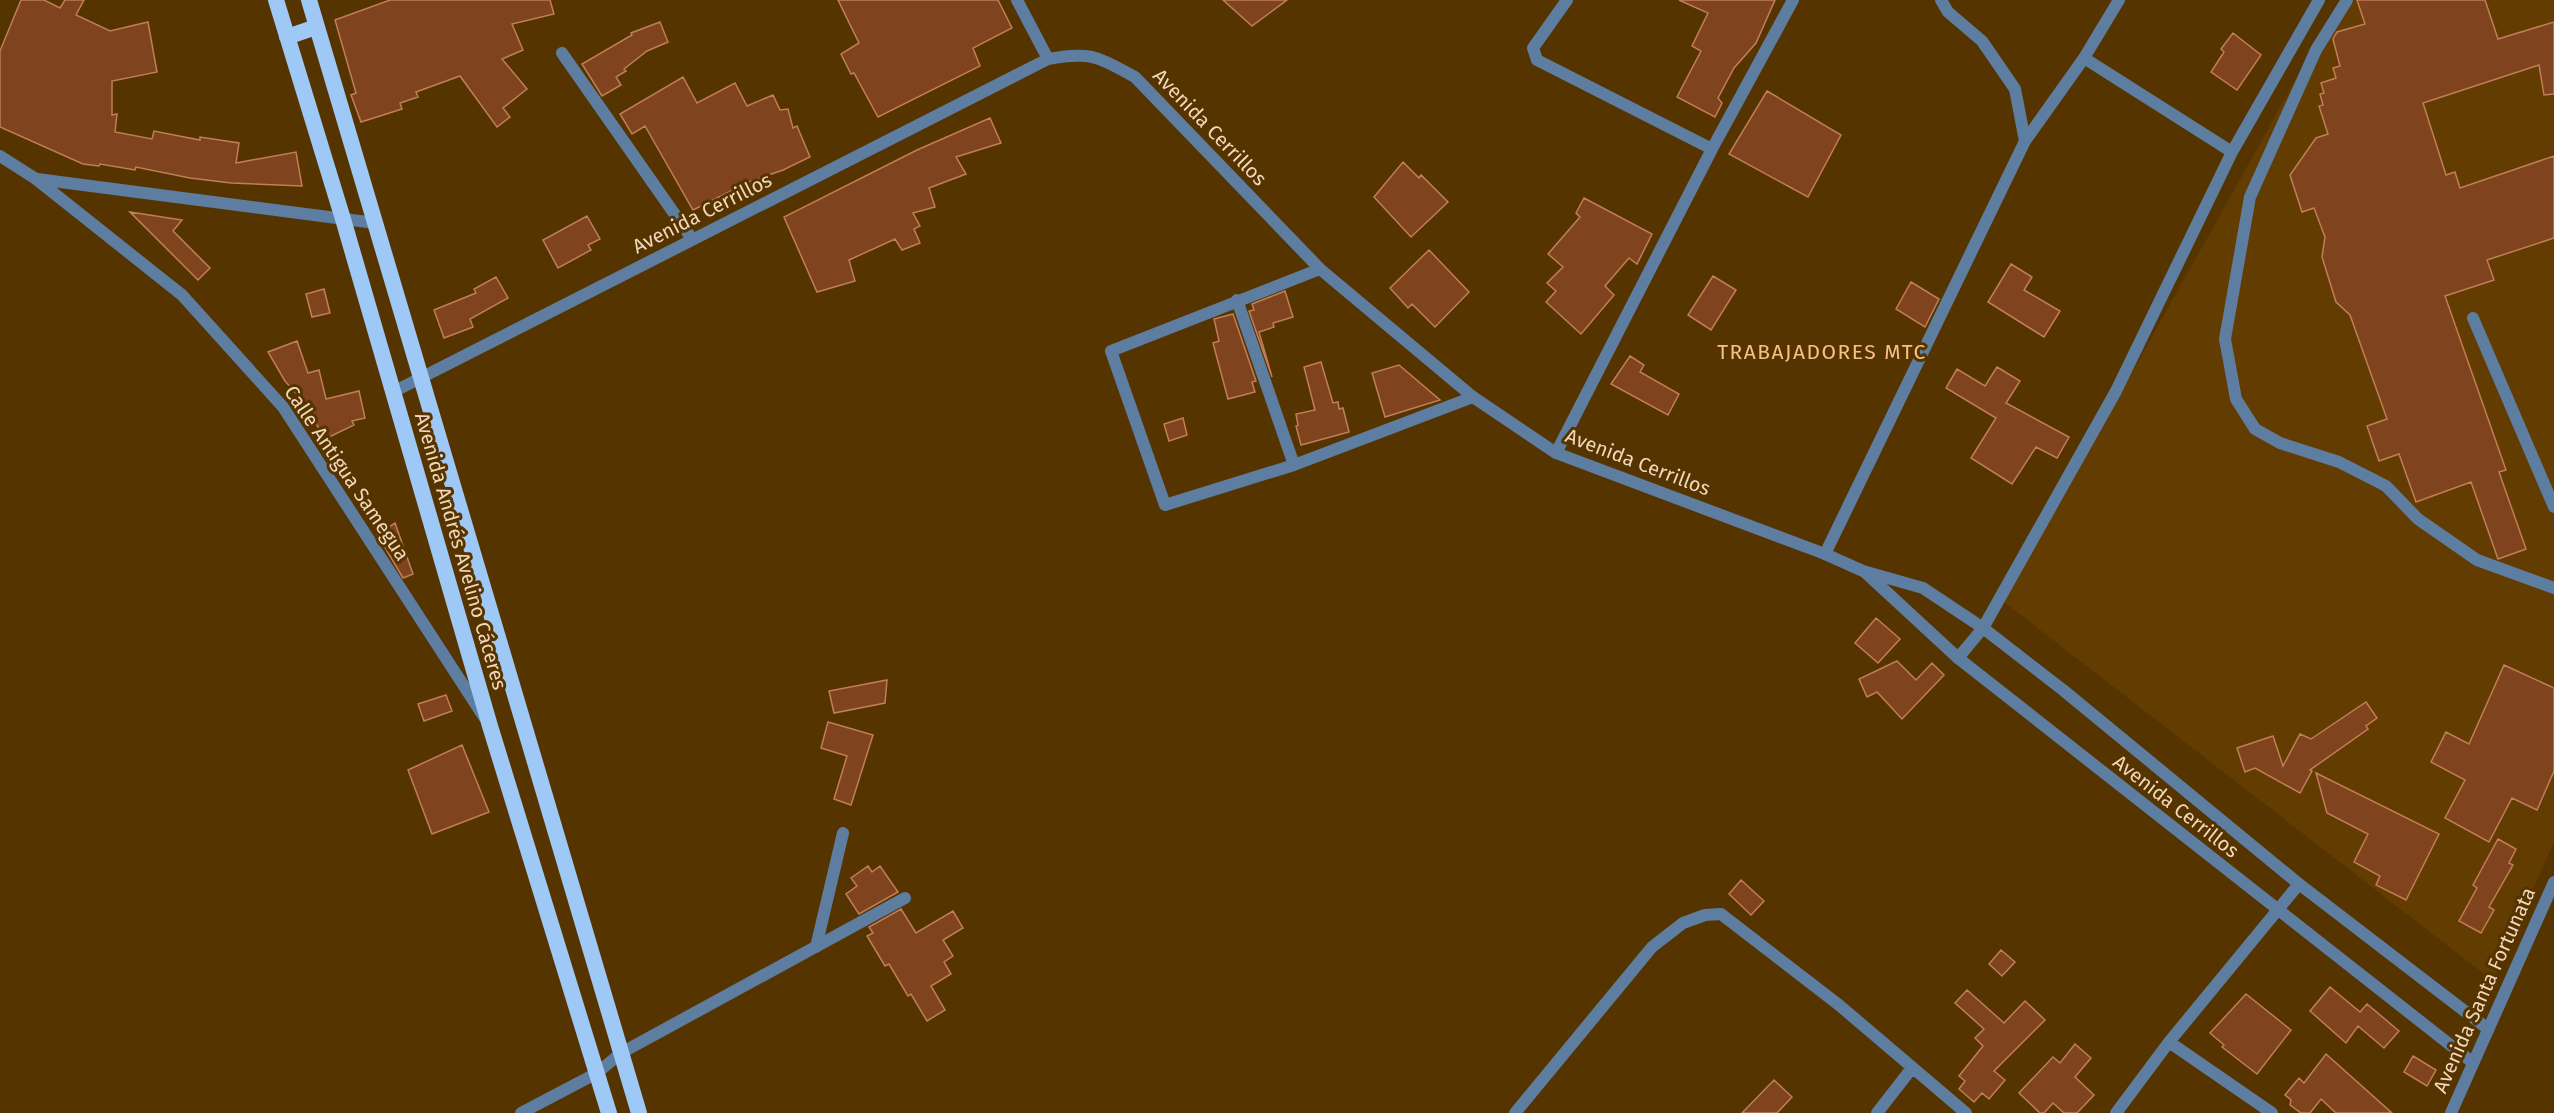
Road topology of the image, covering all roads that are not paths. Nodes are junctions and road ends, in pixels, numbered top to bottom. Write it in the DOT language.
graph roads {
  1 [pos="276,0"];
  2 [pos="309,0"];
  3 [pos="1017,0"];
  4 [pos="1567,0"];
  5 [pos="1793,0"];
  6 [pos="1941,0"];
  7 [pos="2119,0"];
  8 [pos="2319,0"];
  9 [pos="2347,0"];
  10 [pos="316,27"];
  11 [pos="287,37"];
  12 [pos="562,53"];
  13 [pos="2084,58"];
  14 [pos="1048,59"];
  15 [pos="2025,141"];
  16 [pos="1712,149"];
  17 [pos="2232,152"];
  18 [pos="0,156"];
  19 [pos="36,179"];
  20 [pos="343,219"];
  21 [pos="375,224"];
  22 [pos="692,239"];
  23 [pos="1320,269"];
  24 [pos="1237,300"];
  25 [pos="2473,318"];
  26 [pos="421,380"];
  27 [pos="393,392"];
  28 [pos="1473,397"];
  29 [pos="1556,453"];
  30 [pos="1294,465"];
  31 [pos="2554,507"];
  32 [pos="1825,554"];
  33 [pos="1863,571"];
  34 [pos="2554,588"];
  35 [pos="1983,628"];
  36 [pos="1958,658"];
  37 [pos="490,726"];
  38 [pos="843,833"];
  39 [pos="2554,882"];
  40 [pos="2299,884"];
  41 [pos="905,898"];
  42 [pos="2277,911"];
  43 [pos="816,947"];
  44 [pos="2488,1029"];
  45 [pos="2169,1042"];
  46 [pos="621,1053"];
  47 [pos="2472,1062"];
  48 [pos="1912,1068"];
  49 [pos="597,1073"];
  50 [pos="521,1113"];
  51 [pos="609,1113"];
  52 [pos="639,1113"];
  53 [pos="1515,1113"];
  54 [pos="1876,1113"];
  55 [pos="1966,1113"];
  56 [pos="2116,1113"];
  57 [pos="2272,1113"];
  58 [pos="2451,1113"];
  1 -- 11 [label="highway, Avenida Andrés Avelino Cáceres"];
  2 -- 10 [label="highway, Avenida Andrés Avelino Cáceres"];
  3 -- 14 [label="street"];
  4 -- 16 [label="street"];
  5 -- 16 [label="street"];
  6 -- 15 [label="street"];
  7 -- 13 [label="street"];
  8 -- 17 [label="street"];
  9 -- 34 [label="street"];
  10 -- 11 [label="highway"];
  10 -- 21 [label="highway, Avenida Andrés Avelino Cáceres"];
  11 -- 20 [label="highway, Avenida Andrés Avelino Cáceres"];
  12 -- 22 [label="street"];
  13 -- 15 [label="street"];
  13 -- 17 [label="street"];
  14 -- 22 [label="street, Avenida Cerrillos"];
  14 -- 23 [label="street, Avenida Cerrillos"];
  15 -- 32 [label="street"];
  16 -- 29 [label="street"];
  17 -- 35 [label="street"];
  18 -- 19 [label="street, Calle Antigua Samegua"];
  19 -- 20 [label="street"];
  19 -- 37 [label="street, Calle Antigua Samegua"];
  20 -- 21 [label="street"];
  20 -- 27 [label="highway, Avenida Andrés Avelino Cáceres"];
  21 -- 26 [label="highway, Avenida Andrés Avelino Cáceres"];
  22 -- 26 [label="street, Avenida Cerrillos"];
  23 -- 24 [label="street"];
  23 -- 28 [label="street, Avenida Cerrillos"];
  24 -- 30 [label="street"];
  24 -- 30 [label="street"];
  25 -- 31 [label="street"];
  26 -- 27 [label="street, Avenida Cerrillos"];
  26 -- 46 [label="highway, Avenida Andrés Avelino Cáceres"];
  27 -- 37 [label="highway, Avenida Andrés Avelino Cáceres"];
  28 -- 29 [label="street, Avenida Cerrillos"];
  28 -- 30 [label="street"];
  29 -- 32 [label="street, Avenida Cerrillos"];
  32 -- 33 [label="street, Avenida Cerrillos"];
  33 -- 35 [label="street, Avenida Cerrillos"];
  33 -- 36 [label="street, Avenida Cerrillos"];
  35 -- 36 [label="street"];
  35 -- 40 [label="street, Avenida Cerrillos"];
  36 -- 42 [label="street, Avenida Cerrillos"];
  37 -- 49 [label="highway, Avenida Andrés Avelino Cáceres"];
  38 -- 43 [label="street"];
  39 -- 44 [label="street, Avenida Santa Fortunata"];
  40 -- 42 [label="street"];
  40 -- 44 [label="street, Avenida Cerrillos"];
  41 -- 43 [label="street"];
  42 -- 45 [label="street"];
  42 -- 47 [label="street, Avenida Cerrillos"];
  43 -- 46 [label="street"];
  44 -- 47 [label="street, Avenida Santa Fortunata"];
  45 -- 56 [label="street"];
  45 -- 57 [label="street"];
  46 -- 49 [label="street"];
  46 -- 52 [label="highway, Avenida Andrés Avelino Cáceres"];
  47 -- 58 [label="street, Avenida Santa Fortunata"];
  48 -- 53 [label="street"];
  48 -- 54 [label="street"];
  48 -- 55 [label="street"];
  49 -- 50 [label="street"];
  49 -- 51 [label="highway, Avenida Andrés Avelino Cáceres"];
}
